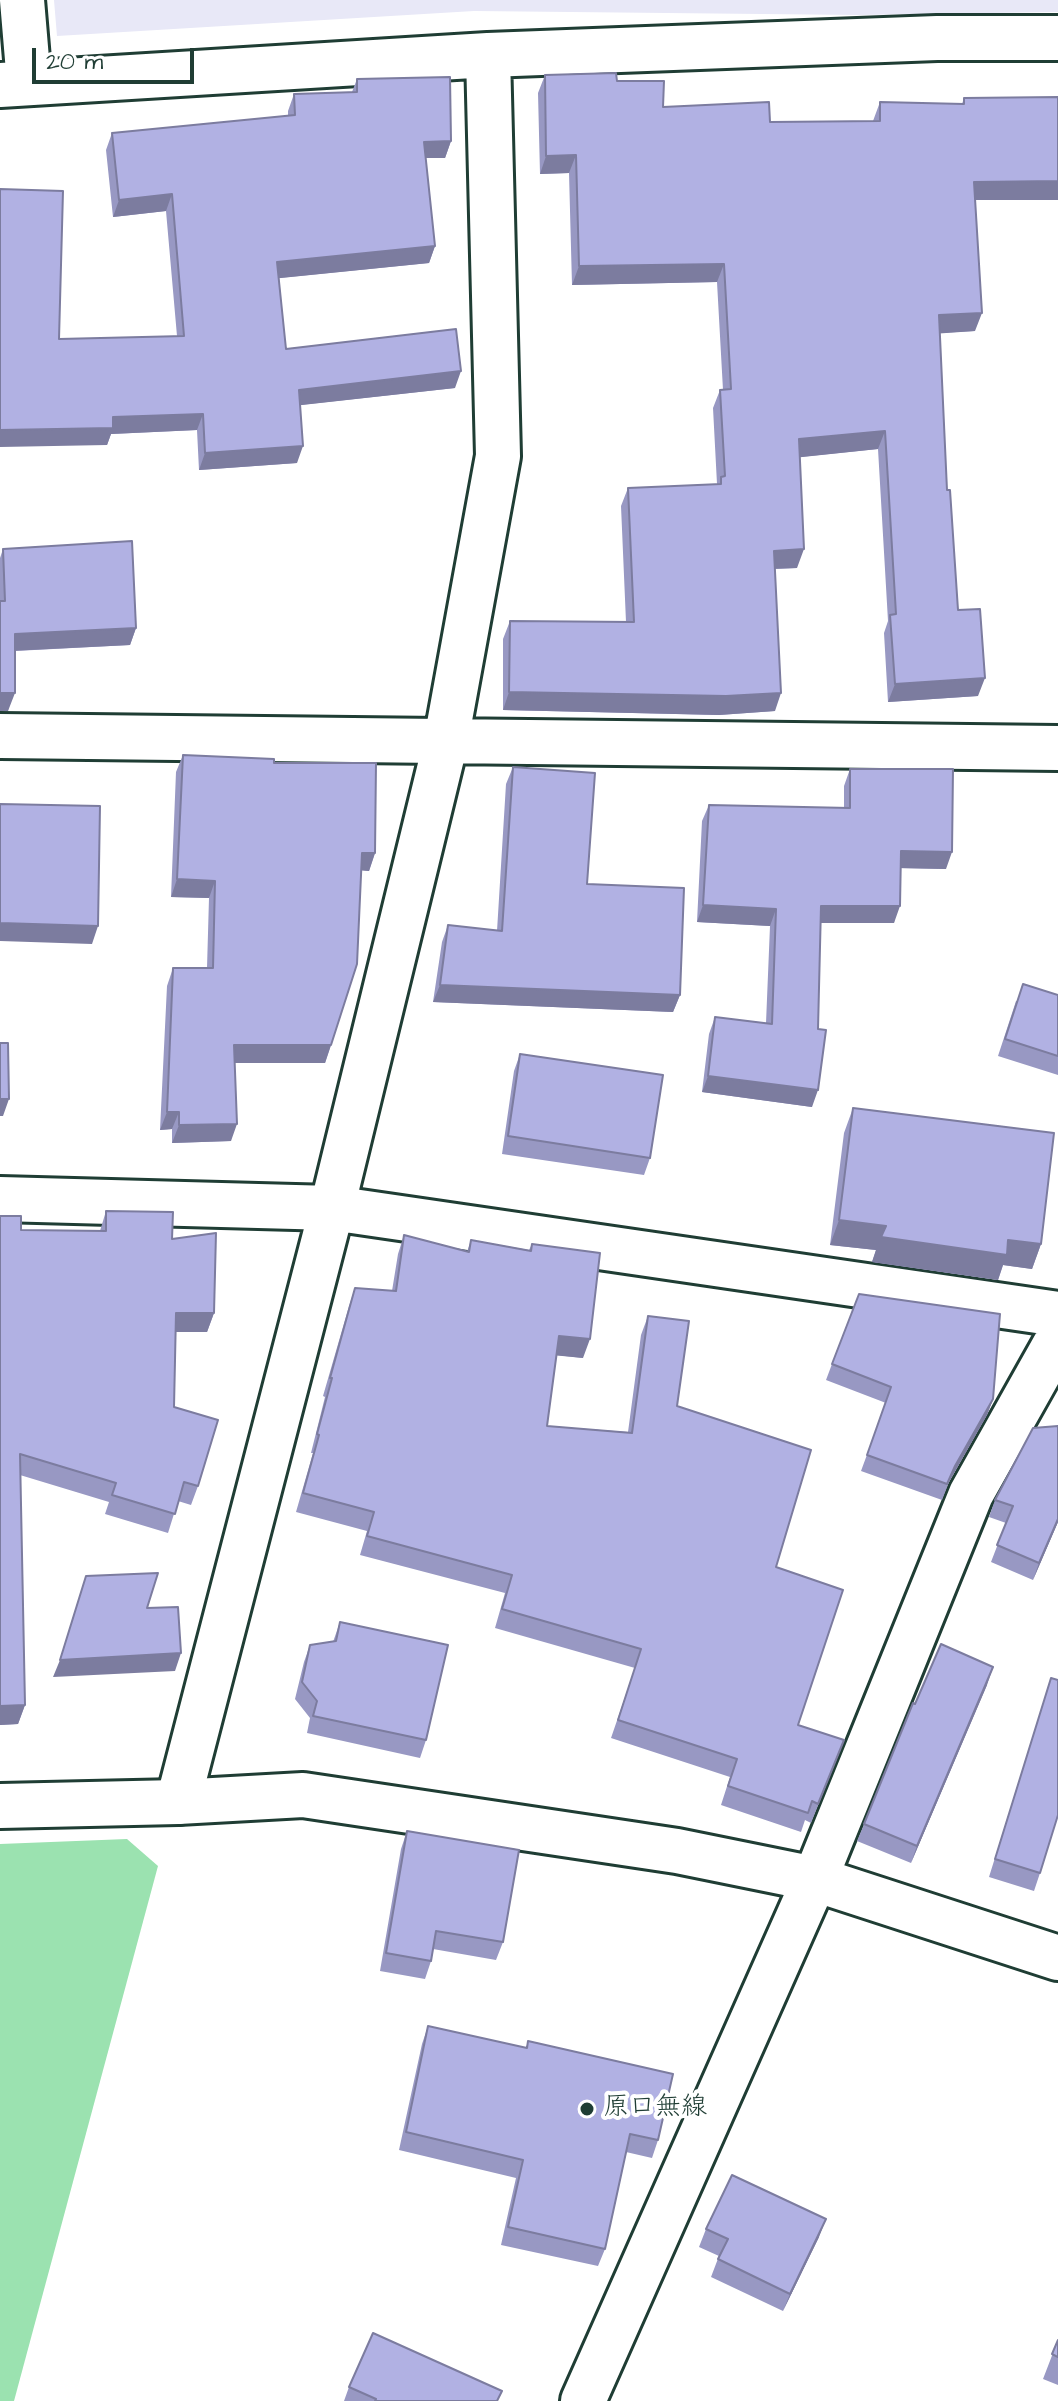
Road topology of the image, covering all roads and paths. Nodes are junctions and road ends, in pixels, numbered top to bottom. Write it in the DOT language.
graph roads {
  1 [pos="22,0"];
  2 [pos="1058,38"];
  3 [pos="488,55"];
  4 [pos="14,84"];
  5 [pos="0,736"];
  6 [pos="446,741"];
  7 [pos="1058,748"];
  8 [pos="0,1199"];
  9 [pos="332,1208"];
  10 [pos="1058,1314"];
  11 [pos="1058,1339"];
  12 [pos="178,1802"];
  13 [pos="0,1806"];
  14 [pos="815,1879"];
  15 [pos="1058,1958"];
  16 [pos="583,2401"];
  1 -- 4 [label="street"];
  2 -- 3 [label="street"];
  3 -- 4 [label="street"];
  3 -- 6 [label="street"];
  5 -- 6 [label="street"];
  6 -- 7 [label="street"];
  6 -- 9 [label="street"];
  8 -- 9 [label="street"];
  9 -- 10 [label="street"];
  9 -- 12 [label="street"];
  11 -- 14 [label="street"];
  12 -- 13 [label="street"];
  12 -- 14 [label="street"];
  14 -- 15 [label="street"];
  14 -- 16 [label="street"];
}
